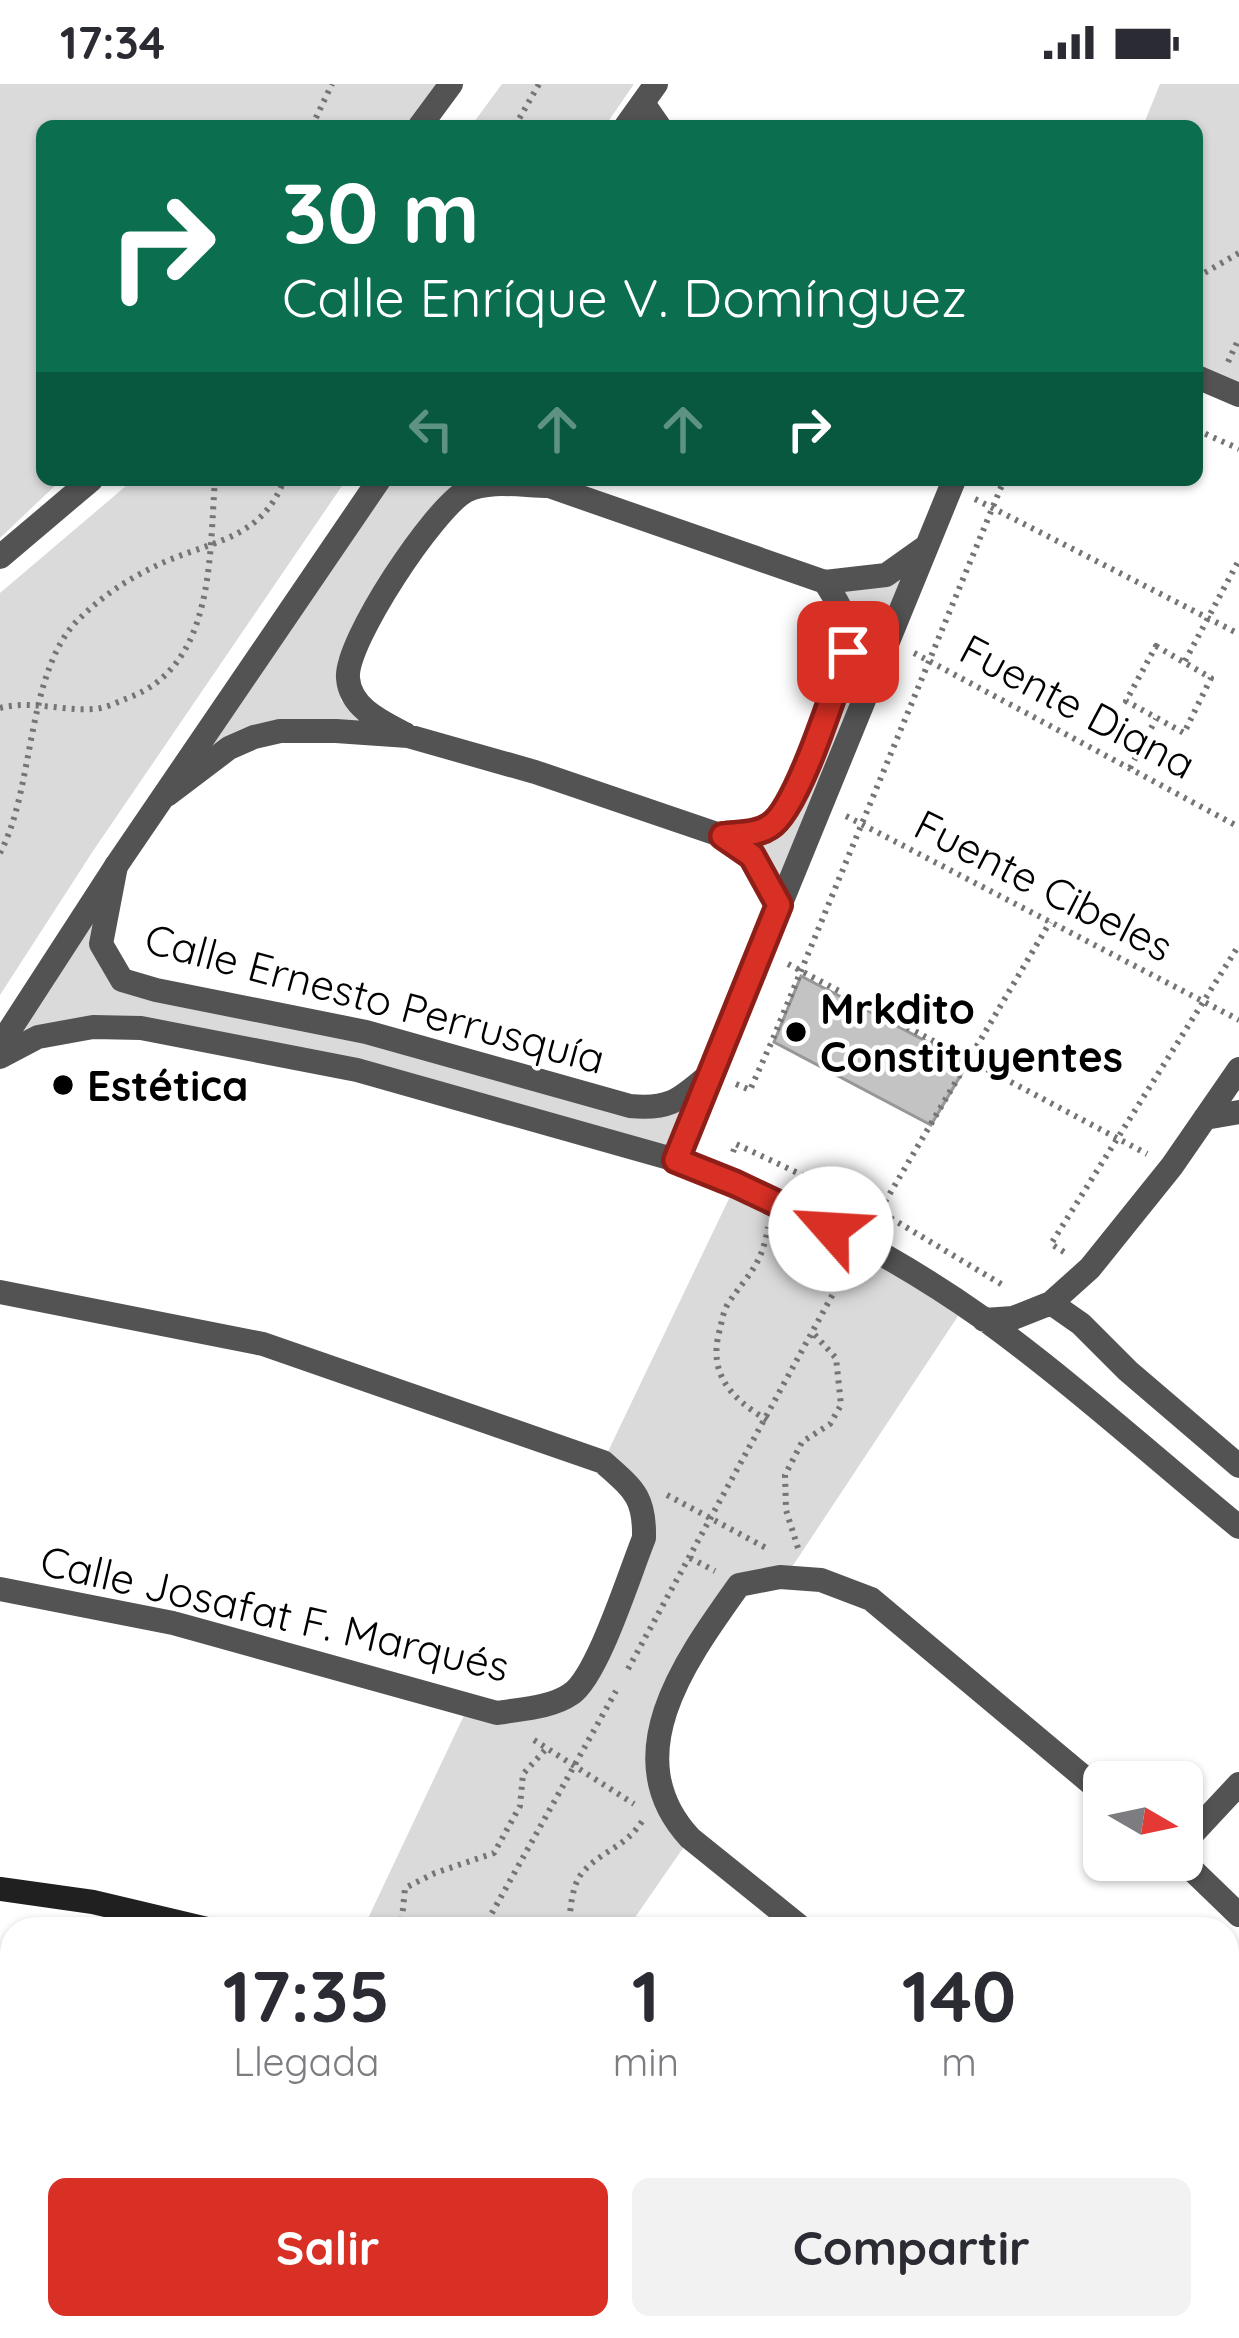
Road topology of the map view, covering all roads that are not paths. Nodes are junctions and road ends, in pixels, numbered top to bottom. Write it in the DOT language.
graph roads {
  1 [pos="451,84"];
  2 [pos="650,93"];
  3 [pos="424,120"];
  4 [pos="630,120"];
  5 [pos="1203,380"];
  6 [pos="1239,395"];
  7 [pos="84,486"];
  8 [pos="374,486"];
  9 [pos="477,486"];
  10 [pos="554,486"];
  11 [pos="951,486"];
  12 [pos="926,547"];
  13 [pos="0,557"];
  14 [pos="825,582"];
  15 [pos="408,736"];
  16 [pos="164,796"];
  17 [pos="723,836"];
  18 [pos="116,866"];
  19 [pos="779,905"];
  20 [pos="0,1045"];
  21 [pos="0,1057"];
  22 [pos="1239,1069"];
  23 [pos="710,1073"];
  24 [pos="1239,1112"];
  25 [pos="1205,1118"];
  26 [pos="676,1160"];
  27 [pos="0,1292"];
  28 [pos="1051,1303"];
  29 [pos="984,1320"];
  30 [pos="1239,1466"];
  31 [pos="1239,1527"];
  32 [pos="0,1589"];
  33 [pos="1083,1776"];
  34 [pos="1239,1784"];
  35 [pos="1203,1823"];
  36 [pos="1203,1880"];
  37 [pos="0,1889"];
  38 [pos="1239,1915"];
  39 [pos="156,1917"];
  40 [pos="787,1917"];
  1 -- 3 [label="street"];
  2 -- 4 [label="street"];
  5 -- 6 [label="street"];
  7 -- 13 [label="street"];
  8 -- 16 [label="street"];
  9 -- 15 [label="street"];
  10 -- 14 [label="street"];
  11 -- 12 [label="street"];
  12 -- 14 [label="street"];
  12 -- 19 [label="street"];
  14 -- 17 [label="street"];
  15 -- 16 [label="street"];
  15 -- 17 [label="street"];
  16 -- 18 [label="street"];
  17 -- 19 [label="street"];
  18 -- 20 [label="street"];
  18 -- 23 [label="street, Calle Ernesto Perrusquía"];
  19 -- 23 [label="street"];
  21 -- 26 [label="street, Calle Ernesto Perrusquía"];
  22 -- 25 [label="street"];
  23 -- 26 [label="street"];
  24 -- 25 [label="street"];
  25 -- 28 [label="street"];
  26 -- 29 [label="street, Calle Ernesto Perrusquía"];
  27 -- 32 [label="street, Calle Josafat F. Marqués"];
  28 -- 29 [label="street"];
  28 -- 30 [label="street"];
  29 -- 31 [label="street, Calle Ernesto Perrusquía"];
  33 -- 40 [label="street"];
  34 -- 35 [label="street"];
  36 -- 38 [label="street"];
  37 -- 39 [label="main road"];
}
